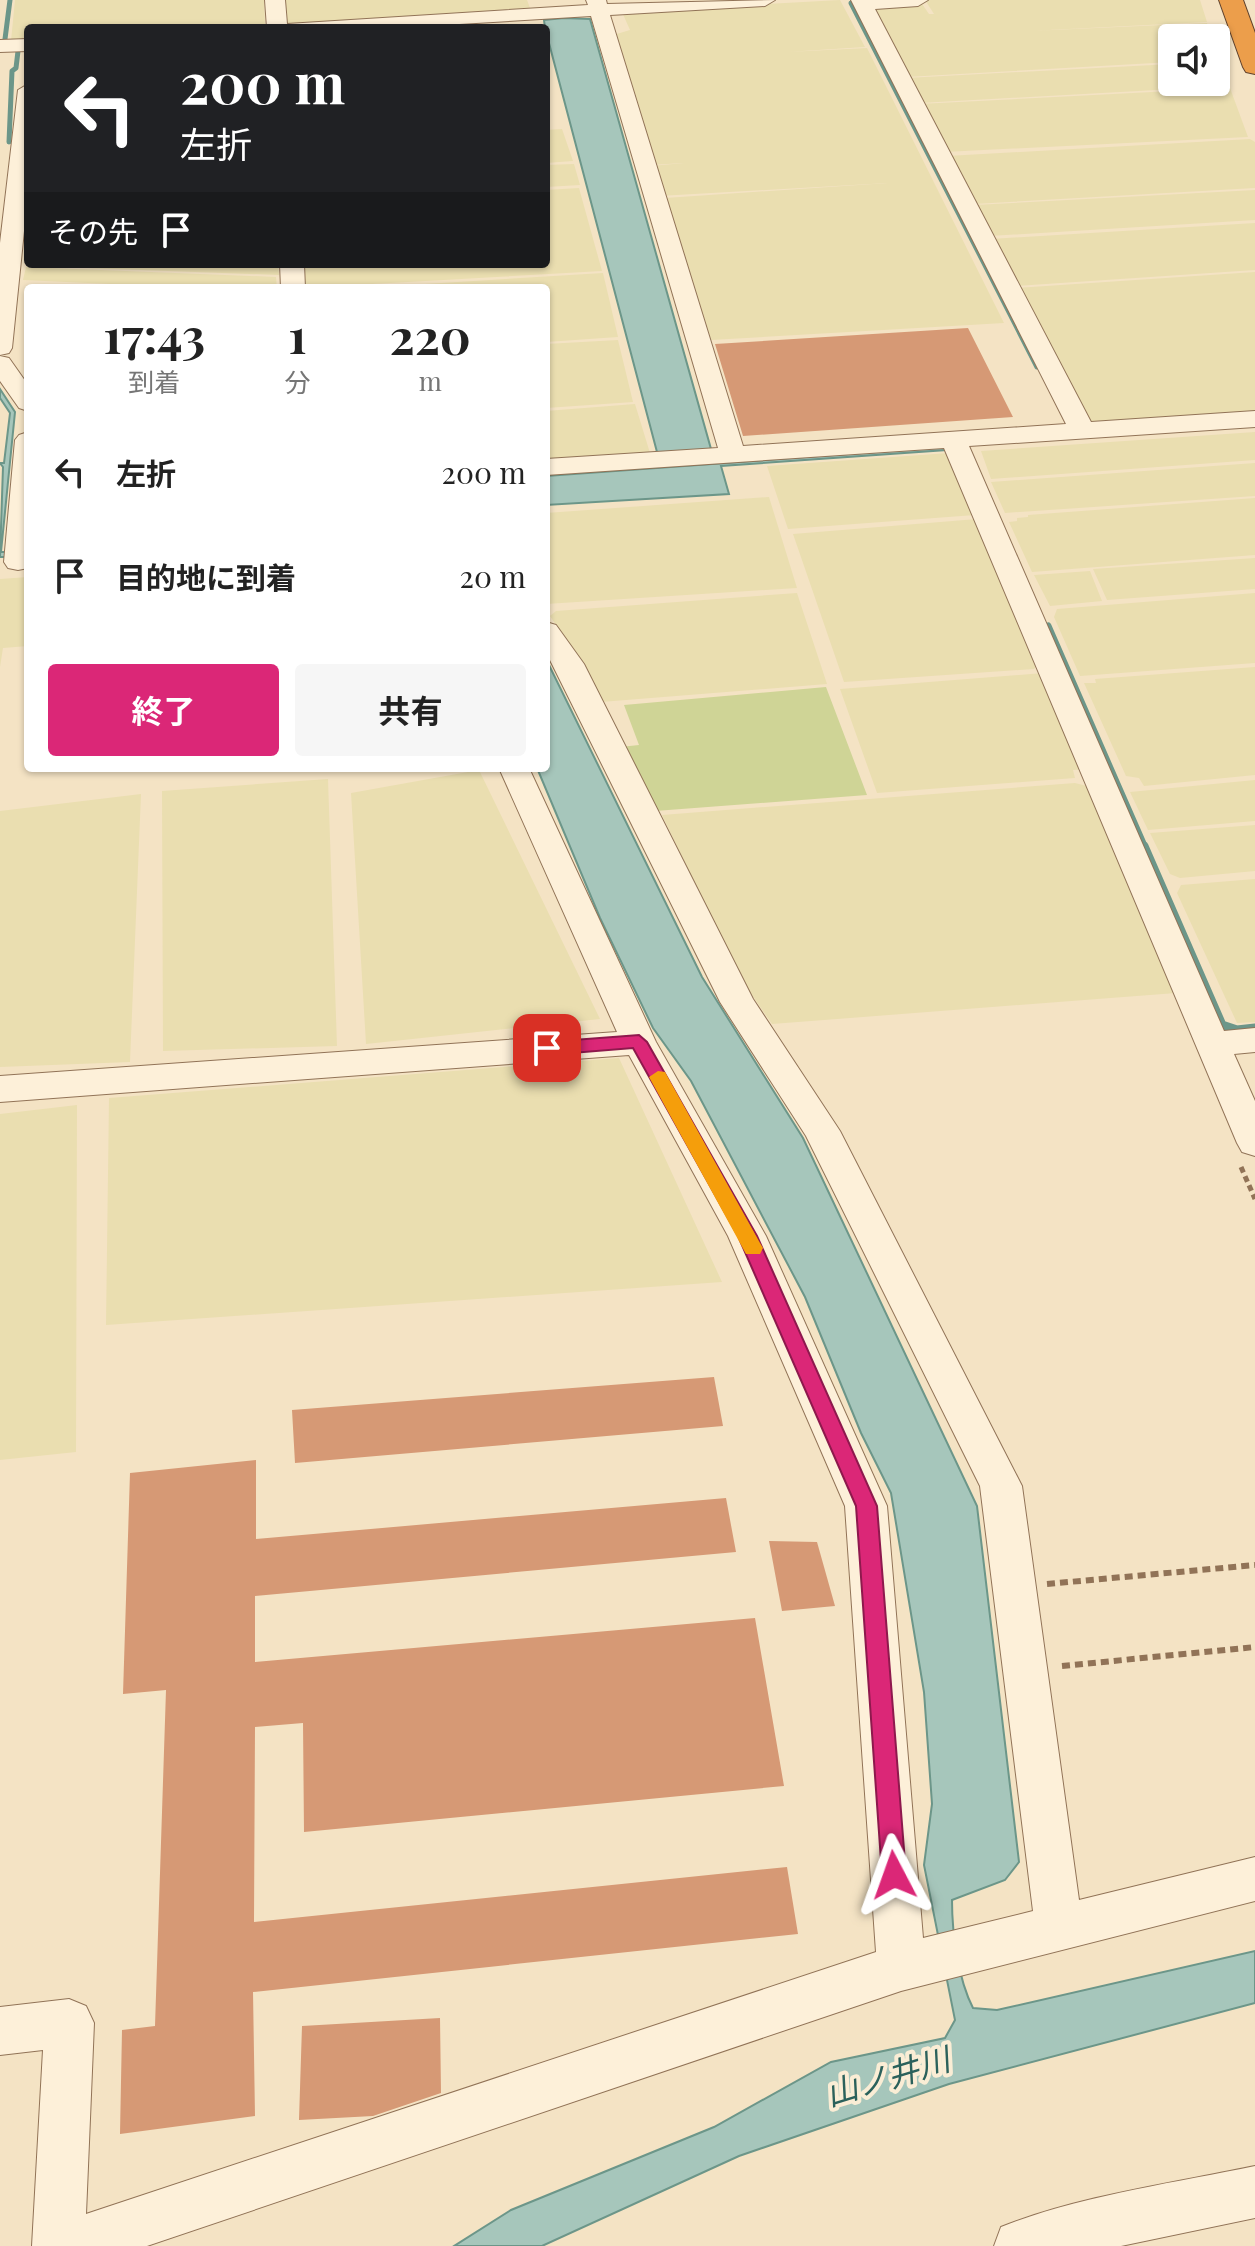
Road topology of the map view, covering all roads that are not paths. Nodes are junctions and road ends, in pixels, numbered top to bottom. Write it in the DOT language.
graph roads {
  1 [pos="275,0"];
  2 [pos="765,0"];
  3 [pos="918,0"];
  4 [pos="1231,0"];
  5 [pos="1251,0"];
  6 [pos="862,2"];
  7 [pos="596,7"];
  8 [pos="1255,11"];
  9 [pos="277,24"];
  10 [pos="364,24"];
  11 [pos="24,45"];
  12 [pos="0,46"];
  13 [pos="1255,67"];
  14 [pos="24,103"];
  15 [pos="11,146"];
  16 [pos="0,348"];
  17 [pos="0,363"];
  18 [pos="24,397"];
  19 [pos="1255,419"];
  20 [pos="1082,430"];
  21 [pos="953,439"];
  22 [pos="725,453"];
  23 [pos="550,467"];
  24 [pos="24,508"];
  25 [pos="15,562"];
  26 [pos="550,637"];
  27 [pos="516,772"];
  28 [pos="1255,1040"];
  29 [pos="639,1042"];
  30 [pos="1215,1044"];
  31 [pos="0,1089"];
  32 [pos="1255,1143"];
  33 [pos="1255,1879"];
  34 [pos="1059,1926"];
  35 [pos="901,1967"];
  36 [pos="0,2031"];
  37 [pos="1255,2192"];
  38 [pos="58,2246"];
  39 [pos="69,2246"];
  40 [pos="1020,2246"];
  1 -- 9 [label="street"];
  2 -- 7 [label="street"];
  3 -- 6 [label="street"];
  4 -- 13 [label="highway"];
  5 -- 8 [label="highway"];
  6 -- 20 [label="street"];
  7 -- 10 [label="street"];
  7 -- 22 [label="street"];
  11 -- 12 [label="street"];
  14 -- 15 [label="street"];
  15 -- 16 [label="street"];
  17 -- 18 [label="street"];
  19 -- 20 [label="street"];
  20 -- 21 [label="street"];
  21 -- 22 [label="street"];
  21 -- 30 [label="street"];
  22 -- 23 [label="street"];
  24 -- 25 [label="street"];
  26 -- 34 [label="street"];
  27 -- 29 [label="street"];
  28 -- 30 [label="street"];
  29 -- 31 [label="street"];
  29 -- 35 [label="street"];
  30 -- 32 [label="street"];
  33 -- 34 [label="street"];
  34 -- 35 [label="street"];
  35 -- 39 [label="street"];
  36 -- 38 [label="street"];
  37 -- 40 [label="street"];
}
